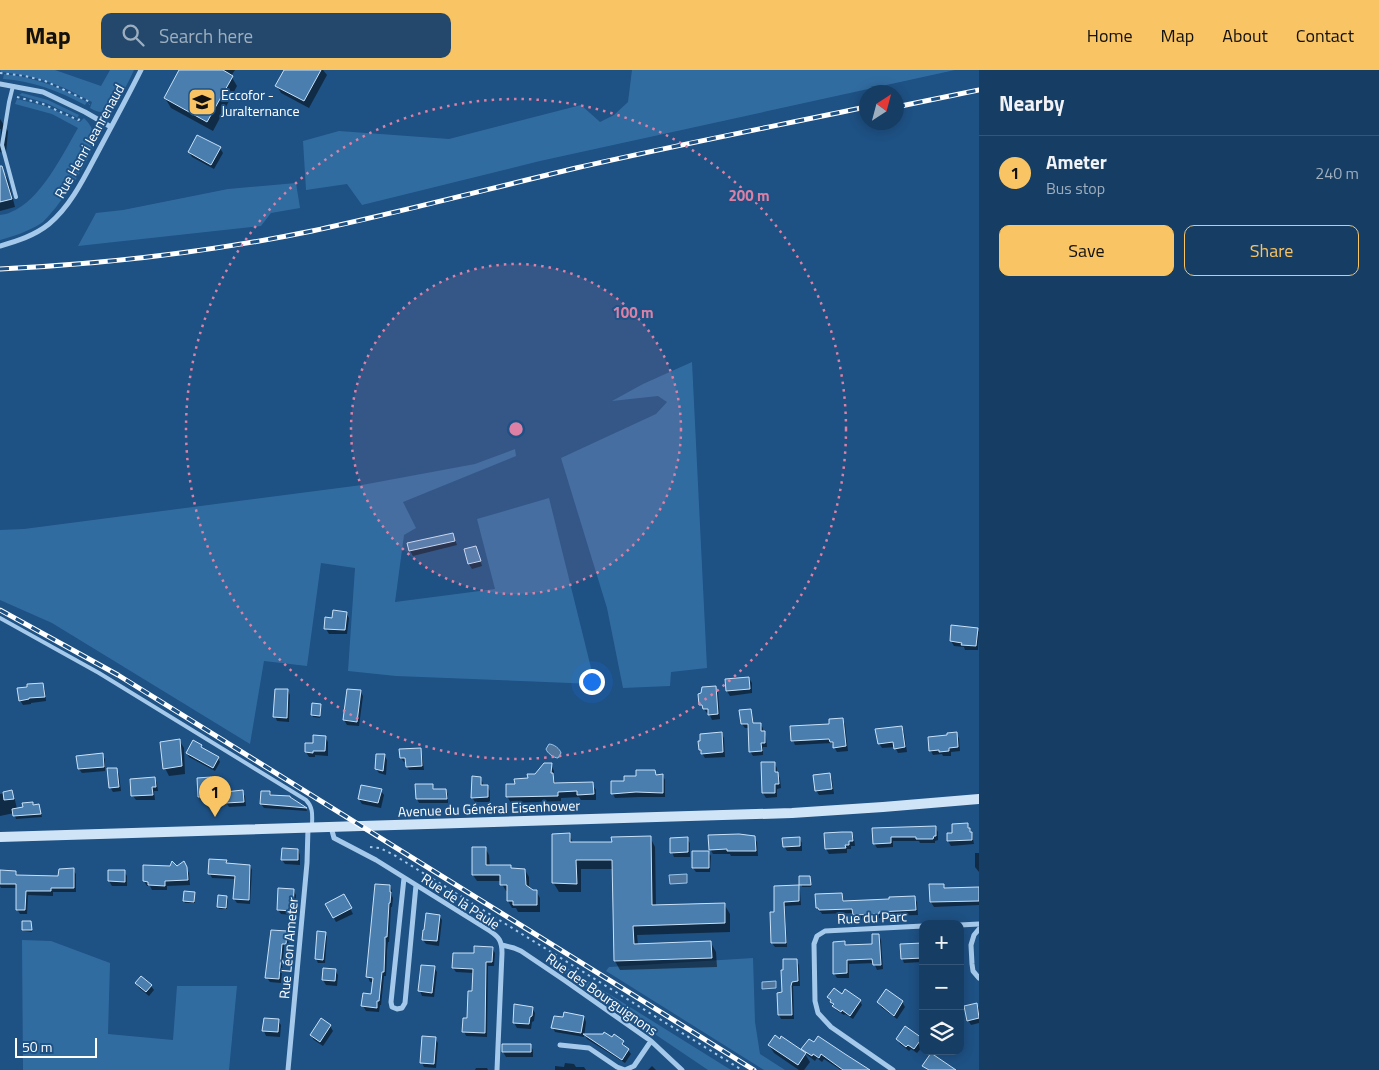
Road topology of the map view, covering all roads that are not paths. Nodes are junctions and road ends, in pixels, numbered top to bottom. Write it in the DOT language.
graph roads {
  1 [pos="141,70"];
  2 [pos="0,84"];
  3 [pos="13,86"];
  4 [pos="111,127"];
  5 [pos="16,197"];
  6 [pos="0,246"];
  7 [pos="0,618"];
  8 [pos="979,799"];
  9 [pos="330,826"];
  10 [pos="310,828"];
  11 [pos="0,837"];
  12 [pos="404,878"];
  13 [pos="416,885"];
  14 [pos="979,924"];
  15 [pos="964,925"];
  16 [pos="919,926"];
  17 [pos="979,929"];
  18 [pos="502,945"];
  19 [pos="979,978"];
  20 [pos="651,1041"];
  21 [pos="560,1045"];
  22 [pos="288,1070"];
  23 [pos="497,1070"];
  24 [pos="682,1070"];
  25 [pos="894,1070"];
  1 -- 4 [label="street, Rue Henri Jeanrenaud"];
  2 -- 3 [label="street"];
  3 -- 4 [label="street"];
  3 -- 5 [label="lane"];
  4 -- 6 [label="street, Rue Henri Jeanrenaud"];
  7 -- 10 [label="lane"];
  8 -- 9 [label="main road, Avenue du Général Eisenhower"];
  9 -- 10 [label="main road, Avenue du Général Eisenhower"];
  9 -- 12 [label="street, Rue de la Paule"];
  10 -- 11 [label="main road, Avenue du Général Eisenhower"];
  10 -- 22 [label="street, Rue Léon Ameter"];
  12 -- 13 [label="street, Rue de la Paule"];
  12 -- 13 [label="street"];
  13 -- 18 [label="street, Rue de la Paule"];
  14 -- 15 [label="street"];
  16 -- 25 [label="street, Rue du Parc"];
  17 -- 19 [label="street"];
  18 -- 20 [label="street, Rue des Bourguignons"];
  18 -- 23 [label="street, Rue de la Paule"];
  20 -- 21 [label="street"];
  20 -- 24 [label="street, Rue des Bourguignons"];
}
